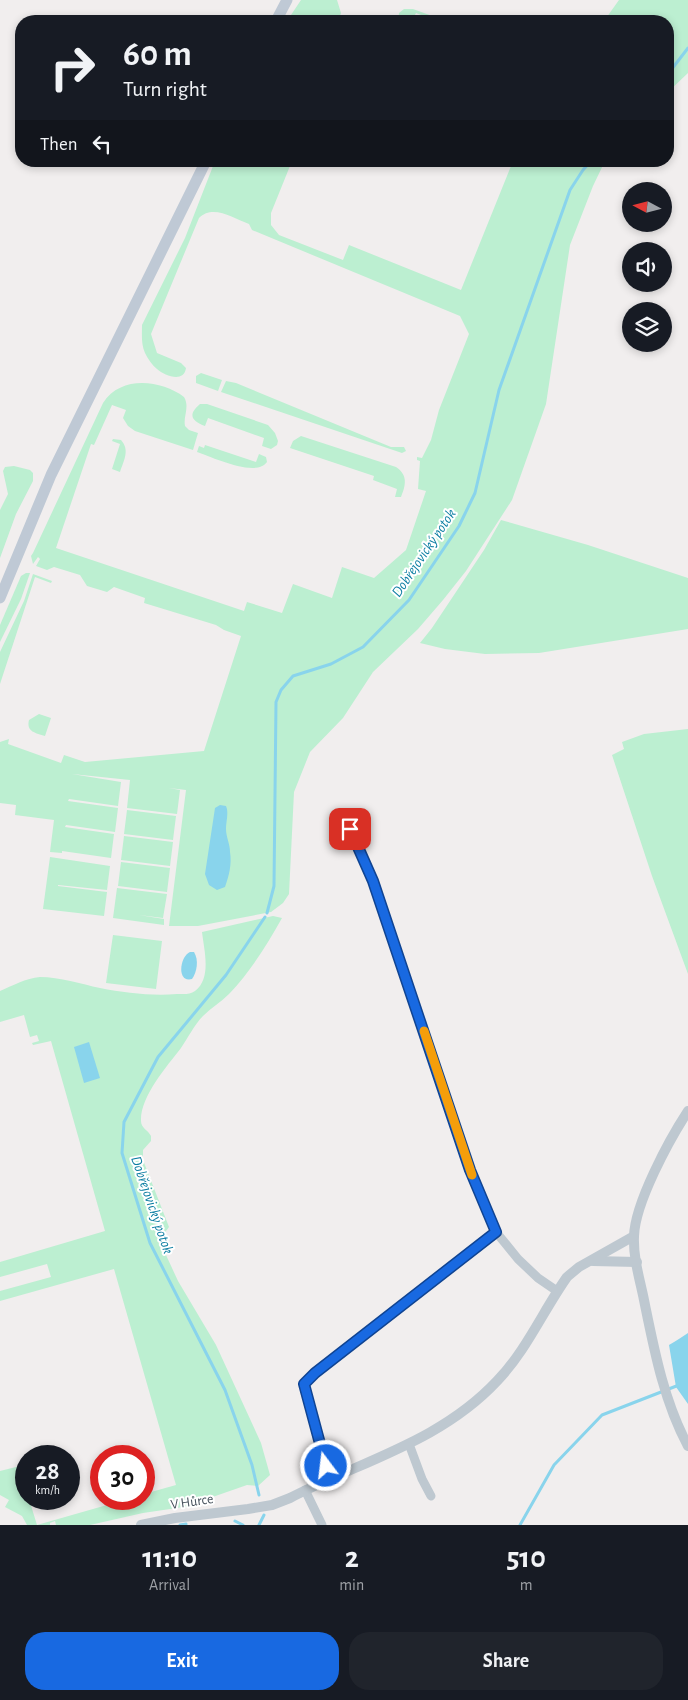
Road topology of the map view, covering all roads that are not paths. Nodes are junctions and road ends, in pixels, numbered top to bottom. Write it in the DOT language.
graph roads {
  1 [pos="287,0"];
  2 [pos="279,15"];
  3 [pos="203,167"];
  4 [pos="0,598"];
  5 [pos="350,829"];
  6 [pos="688,1111"];
  7 [pos="496,1232"];
  8 [pos="634,1236"];
  9 [pos="591,1261"];
  10 [pos="637,1262"];
  11 [pos="557,1291"];
  12 [pos="409,1444"];
  13 [pos="688,1446"];
  14 [pos="329,1479"];
  15 [pos="305,1490"];
  16 [pos="431,1496"];
  17 [pos="141,1525"];
  18 [pos="322,1525"];
  1 -- 2 [label="main road"];
  3 -- 4 [label="main road"];
  5 -- 7 [label="street"];
  6 -- 8 [label="street"];
  7 -- 11 [label="street"];
  7 -- 14 [label="street"];
  8 -- 9 [label="street, V Hůrce"];
  8 -- 10 [label="street"];
  9 -- 10 [label="street"];
  9 -- 11 [label="street, V Hůrce"];
  10 -- 13 [label="street"];
  11 -- 12 [label="street, V Hůrce"];
  12 -- 14 [label="street, V Hůrce"];
  12 -- 16 [label="street"];
  14 -- 15 [label="street, V Hůrce"];
  15 -- 17 [label="street, V Hůrce"];
  15 -- 18 [label="street"];
}
